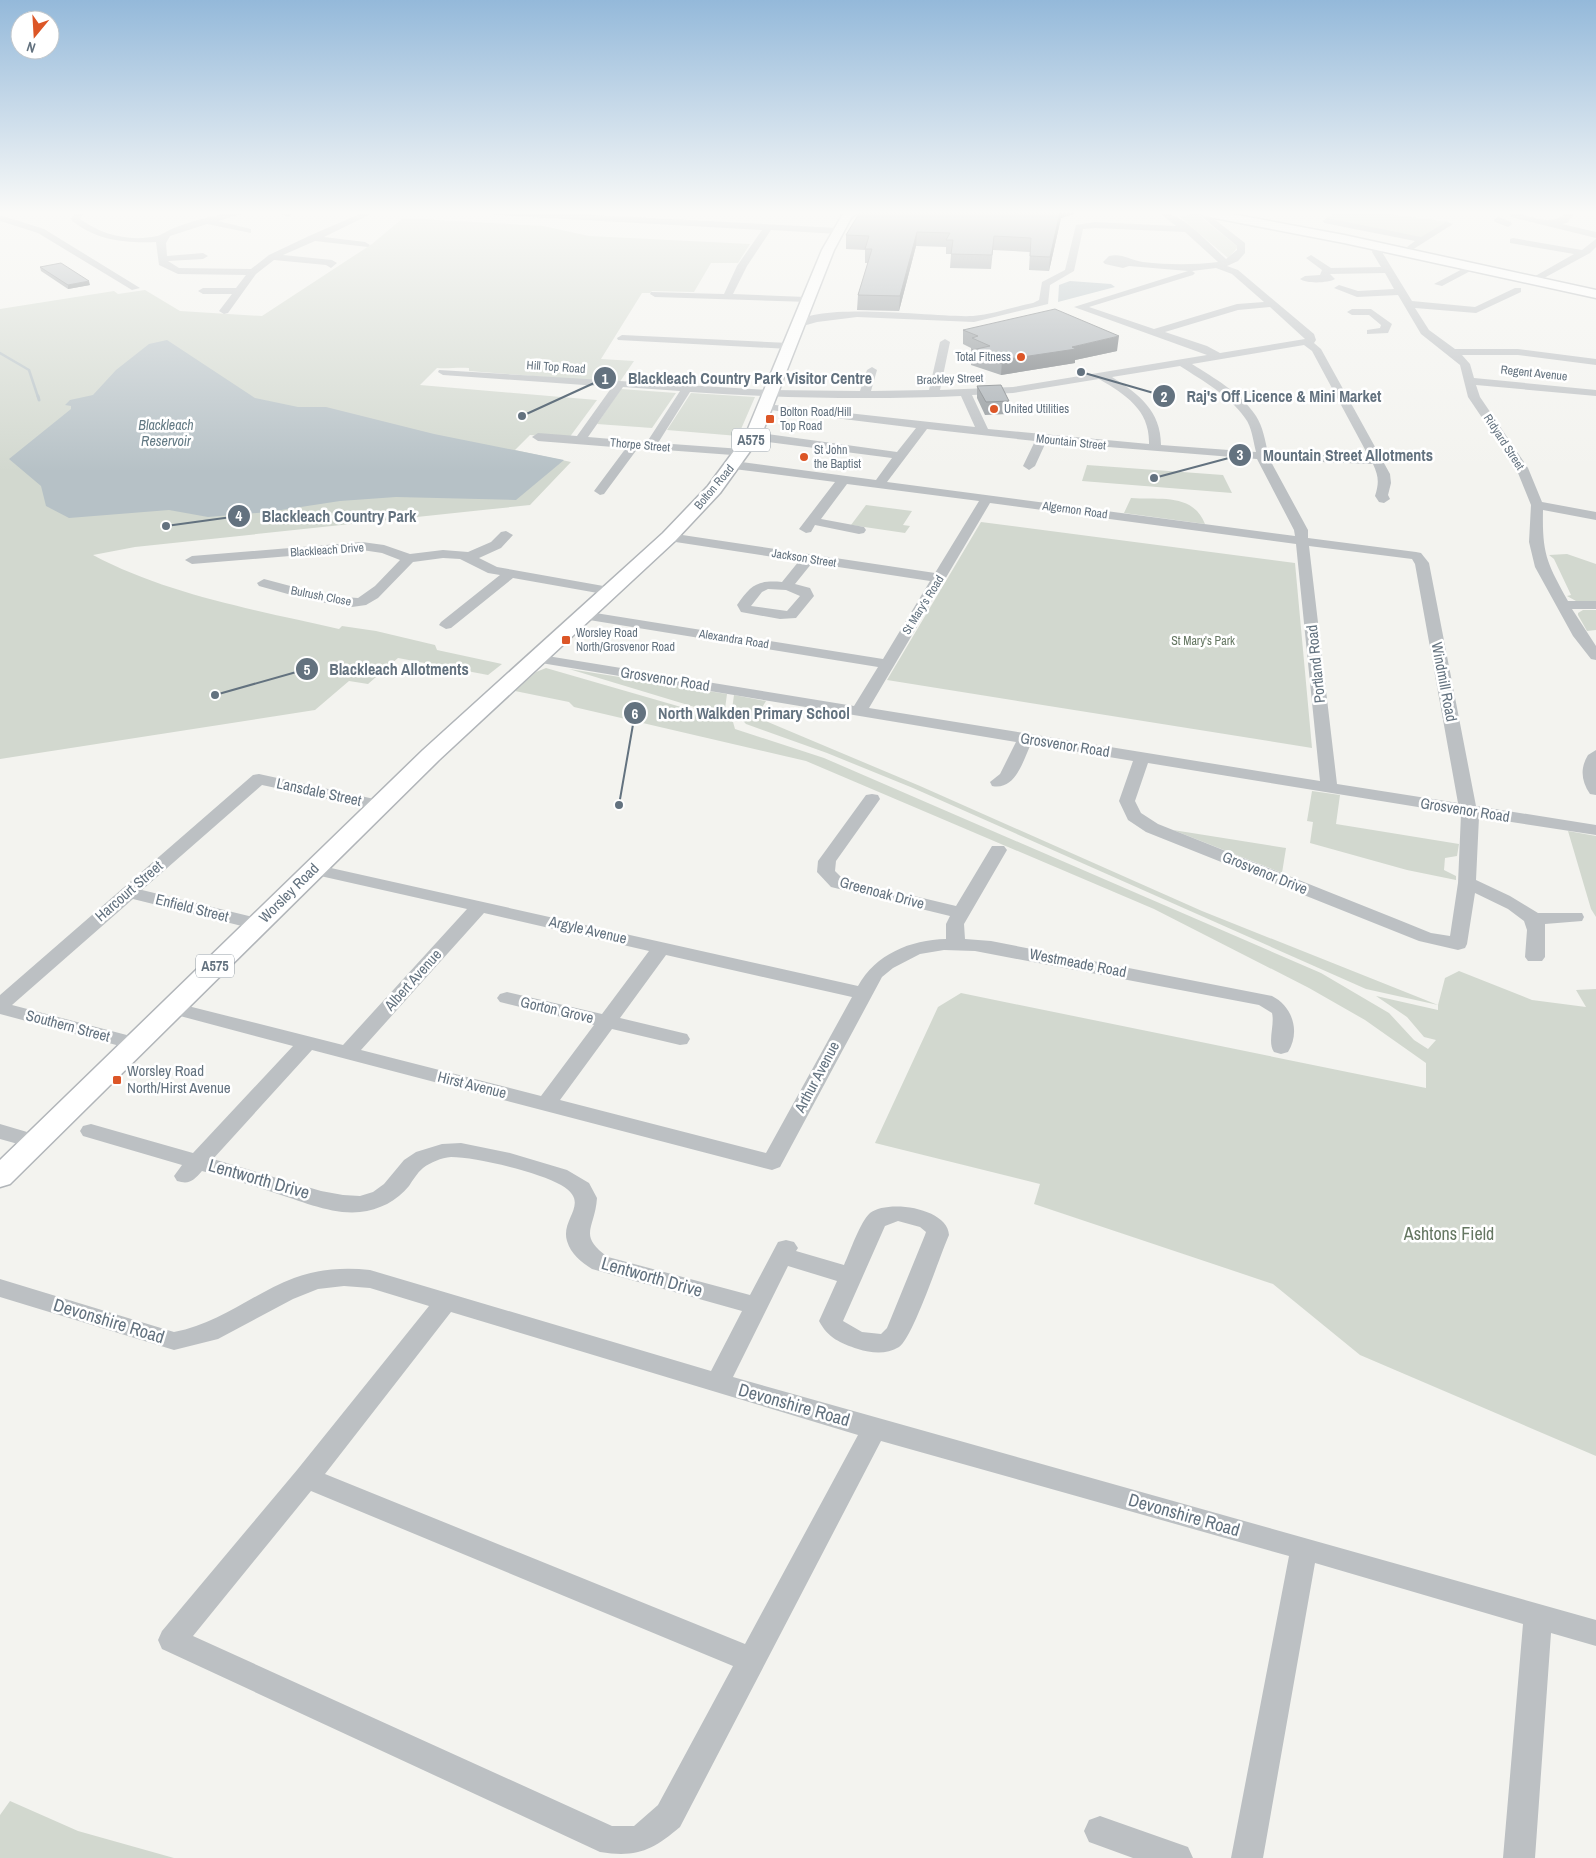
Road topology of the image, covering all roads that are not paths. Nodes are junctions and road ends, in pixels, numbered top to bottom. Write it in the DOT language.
graph roads {
  1 [pos="233,299"];
  2 [pos="735,299"];
  3 [pos="807,299"];
  4 [pos="1044,299"];
  5 [pos="1103,299"];
  6 [pos="1265,299"];
  7 [pos="1404,299"];
  8 [pos="1502,299"];
  9 [pos="1271,304"];
  10 [pos="1408,304"];
  11 [pos="212,308"];
  12 [pos="801,312"];
  13 [pos="1352,312"];
  14 [pos="867,316"];
  15 [pos="1408,320"];
  16 [pos="1384,321"];
  17 [pos="1154,332"];
  18 [pos="1371,332"];
  19 [pos="622,338"];
  20 [pos="1306,342"];
  21 [pos="944,344"];
  22 [pos="930,345"];
  23 [pos="789,346"];
  24 [pos="1453,352"];
  25 [pos="1219,357"];
  26 [pos="1596,362"];
  27 [pos="1183,363"];
  28 [pos="443,372"];
  29 [pos="868,373"];
  30 [pos="1102,376"];
  31 [pos="1470,381"];
  32 [pos="619,385"];
  33 [pos="686,390"];
  34 [pos="965,393"];
  35 [pos="1596,393"];
  36 [pos="865,394"];
  37 [pos="934,394"];
  38 [pos="770,398"];
  39 [pos="924,425"];
  40 [pos="984,433"];
  41 [pos="753,436"];
  42 [pos="538,437"];
  43 [pos="1042,439"];
  44 [pos="580,440"];
  45 [pos="634,445"];
  46 [pos="650,446"];
  47 [pos="1156,450"];
  48 [pos="901,456"];
  49 [pos="1262,456"];
  50 [pos="738,459"];
  51 [pos="1377,461"];
  52 [pos="1029,466"];
  53 [pos="844,479"];
  54 [pos="879,484"];
  55 [pos="608,485"];
  56 [pos="987,498"];
  57 [pos="1384,499"];
  58 [pos="1537,505"];
  59 [pos="1596,516"];
  60 [pos="853,532"];
  61 [pos="507,534"];
  62 [pos="668,537"];
  63 [pos="1303,541"];
  64 [pos="1416,556"];
  65 [pos="469,557"];
  66 [pos="409,558"];
  67 [pos="808,558"];
  68 [pos="192,560"];
  69 [pos="511,574"];
  70 [pos="939,578"];
  71 [pos="264,583"];
  72 [pos="786,586"];
  73 [pos="609,591"];
  74 [pos="1562,605"];
  75 [pos="1596,606"];
  76 [pos="583,615"];
  77 [pos="447,625"];
  78 [pos="1596,656"];
  79 [pos="532,661"];
  80 [pos="885,664"];
  81 [pos="859,711"];
  82 [pos="1026,738"];
  83 [pos="1593,751"];
  84 [pos="1142,757"];
  85 [pos="259,779"];
  86 [pos="998,782"];
  87 [pos="1329,788"];
  88 [pos="1596,790"];
  89 [pos="873,804"];
  90 [pos="379,805"];
  91 [pos="1470,811"];
  92 [pos="1596,830"];
  93 [pos="1000,856"];
  94 [pos="313,869"];
  95 [pos="1468,883"];
  96 [pos="127,892"];
  97 [pos="480,906"];
  98 [pos="961,913"];
  99 [pos="1575,917"];
  100 [pos="1533,919"];
  101 [pos="258,924"];
  102 [pos="956,943"];
  103 [pos="1458,944"];
  104 [pos="662,947"];
  105 [pos="1534,959"];
  106 [pos="862,993"];
  107 [pos="507,998"];
  108 [pos="0,1006"];
  109 [pos="172,1008"];
  110 [pos="607,1022"];
  111 [pos="680,1039"];
  112 [pos="1287,1040"];
  113 [pos="308,1043"];
  114 [pos="135,1044"];
  115 [pos="346,1053"];
  116 [pos="546,1104"];
  117 [pos="0,1131"];
  118 [pos="91,1131"];
  119 [pos="36,1142"];
  120 [pos="772,1162"];
  121 [pos="192,1169"];
  122 [pos="0,1177"];
  123 [pos="784,1252"];
  124 [pos="851,1276"];
  125 [pos="0,1288"];
  126 [pos="446,1302"];
  127 [pos="756,1306"];
  128 [pos="717,1383"];
  129 [pos="874,1429"];
  130 [pos="306,1478"];
  131 [pos="1304,1548"];
  132 [pos="1538,1616"];
  133 [pos="1596,1633"];
  134 [pos="750,1660"];
  135 [pos="1100,1832"];
  136 [pos="1177,1858"];
  137 [pos="1247,1858"];
  138 [pos="1518,1858"];
  1 -- 11 [label="street"];
  2 -- 12 [label="street"];
  3 -- 12 [label="main road, Bolton Road / A575"];
  4 -- 14 [label="street"];
  5 -- 17 [label="street"];
  6 -- 9 [label="street"];
  7 -- 10 [label="street, Ridyard Street"];
  8 -- 10 [label="street"];
  9 -- 17 [label="street"];
  9 -- 20 [label="street"];
  10 -- 15 [label="street, Ridyard Street"];
  12 -- 14 [label="street"];
  12 -- 14 [label="street"];
  12 -- 23 [label="main road, Bolton Road / A575"];
  13 -- 16 [label="street"];
  15 -- 16 [label="street"];
  15 -- 24 [label="street, Ridyard Street"];
  16 -- 18 [label="street"];
  17 -- 25 [label="street"];
  19 -- 23 [label="street"];
  20 -- 25 [label="street, Brackley Street"];
  20 -- 51 [label="street"];
  21 -- 22 [label="street"];
  21 -- 37 [label="street"];
  23 -- 38 [label="main road, Bolton Road / A575"];
  24 -- 26 [label="street"];
  24 -- 31 [label="street, Ridyard Street"];
  25 -- 27 [label="street, Brackley Street"];
  27 -- 30 [label="street, Brackley Street"];
  27 -- 49 [label="street, Portland Road"];
  28 -- 32 [label="street, Hill Top Road"];
  29 -- 36 [label="street"];
  30 -- 34 [label="street, Brackley Street"];
  30 -- 47 [label="street"];
  31 -- 35 [label="street, Regent Avenue"];
  31 -- 58 [label="street, Ridyard Street"];
  32 -- 33 [label="street, Hill Top Road"];
  32 -- 44 [label="street"];
  33 -- 38 [label="street, Hill Top Road"];
  33 -- 46 [label="street"];
  34 -- 37 [label="street, Brackley Street"];
  34 -- 40 [label="street"];
  36 -- 37 [label="street, Brackley Street"];
  36 -- 38 [label="street, Brackley Street"];
  38 -- 39 [label="street, Mountain Street"];
  38 -- 41 [label="main road, Bolton Road / A575"];
  39 -- 40 [label="street, Mountain Street"];
  39 -- 48 [label="street"];
  40 -- 43 [label="street, Mountain Street"];
  41 -- 48 [label="street"];
  41 -- 50 [label="main road, Bolton Road / A575"];
  42 -- 44 [label="street, Thorpe Street"];
  43 -- 47 [label="street, Mountain Street"];
  43 -- 52 [label="street"];
  44 -- 45 [label="street, Thorpe Street"];
  45 -- 46 [label="street, Thorpe Street"];
  45 -- 55 [label="street"];
  46 -- 50 [label="street, Thorpe Street"];
  47 -- 49 [label="street, Mountain Street"];
  48 -- 54 [label="street"];
  49 -- 51 [label="street, Mountain Street"];
  49 -- 63 [label="street, Portland Road"];
  50 -- 53 [label="street, Algernon Road"];
  50 -- 62 [label="main road, Bolton Road / A575"];
  51 -- 57 [label="street"];
  53 -- 54 [label="street, Algernon Road"];
  53 -- 60 [label="street"];
  54 -- 56 [label="street, Algernon Road"];
  56 -- 63 [label="street, Algernon Road"];
  56 -- 70 [label="street, St Mary's Road"];
  58 -- 59 [label="street"];
  58 -- 74 [label="street, Ridyard Street"];
  61 -- 65 [label="street"];
  62 -- 67 [label="street, Jackson Street"];
  62 -- 73 [label="main road, Bolton Road / A575"];
  63 -- 64 [label="street, Algernon Road"];
  63 -- 87 [label="street, Portland Road"];
  64 -- 91 [label="street, Windmill Road"];
  65 -- 66 [label="street, Blackleach Drive"];
  65 -- 69 [label="street, Blackleach Drive"];
  66 -- 68 [label="street, Blackleach Drive"];
  66 -- 71 [label="street, Bulrush Close"];
  67 -- 70 [label="street, Jackson Street"];
  67 -- 72 [label="street"];
  69 -- 73 [label="street, Blackleach Drive"];
  69 -- 77 [label="street"];
  70 -- 80 [label="street, St Mary's Road"];
  73 -- 76 [label="main road, Bolton Road / A575"];
  74 -- 75 [label="street"];
  74 -- 78 [label="street, Ridyard Street"];
  76 -- 79 [label="main road, Worsley Road / A575"];
  76 -- 80 [label="street, Alexandra Road"];
  79 -- 81 [label="street, Grosvenor Road"];
  79 -- 90 [label="main road, Worsley Road / A575"];
  80 -- 81 [label="street, St Mary's Road"];
  81 -- 82 [label="street, Grosvenor Road"];
  82 -- 84 [label="street, Grosvenor Road"];
  82 -- 86 [label="street"];
  83 -- 88 [label="street"];
  84 -- 87 [label="street, Grosvenor Road"];
  84 -- 103 [label="street, Grosvenor Drive"];
  85 -- 90 [label="street, Lansdale Street"];
  85 -- 96 [label="street, Harcourt Street"];
  87 -- 91 [label="street, Grosvenor Road"];
  89 -- 98 [label="street, Greenoak Drive"];
  90 -- 94 [label="main road, Worsley Road / A575"];
  91 -- 92 [label="street, Grosvenor Road"];
  91 -- 95 [label="street, Windmill Road"];
  93 -- 98 [label="street"];
  94 -- 97 [label="street, Argyle Avenue"];
  94 -- 101 [label="main road, Worsley Road / A575"];
  95 -- 100 [label="street"];
  95 -- 103 [label="street, Windmill Road"];
  96 -- 101 [label="street, Enfield Street"];
  96 -- 108 [label="street, Harcourt Street"];
  97 -- 104 [label="street, Argyle Avenue"];
  97 -- 115 [label="street, Albert Avenue"];
  98 -- 102 [label="street"];
  99 -- 100 [label="street"];
  100 -- 105 [label="street"];
  101 -- 109 [label="main road, Worsley Road / A575"];
  102 -- 106 [label="street, Westmeade Road"];
  102 -- 112 [label="street, Westmeade Road"];
  104 -- 106 [label="street, Argyle Avenue"];
  104 -- 110 [label="street, Gorton Grove"];
  106 -- 120 [label="street, Arthur Avenue"];
  107 -- 110 [label="street, Gorton Grove"];
  108 -- 114 [label="street, Southern Street"];
  109 -- 113 [label="street, Hirst Avenue"];
  109 -- 114 [label="main road, Worsley Road / A575"];
  110 -- 111 [label="street, Gorton Grove"];
  110 -- 116 [label="street, Gorton Grove"];
  113 -- 115 [label="street, Hirst Avenue"];
  113 -- 121 [label="street, Lentworth Drive"];
  114 -- 119 [label="main road, Worsley Road / A575"];
  115 -- 116 [label="street, Hirst Avenue"];
  116 -- 120 [label="street, Hirst Avenue"];
  117 -- 119 [label="street"];
  118 -- 121 [label="street, Lentworth Drive"];
  119 -- 122 [label="main road, Worsley Road / A575"];
  121 -- 127 [label="street, Lentworth Drive"];
  123 -- 124 [label="street"];
  123 -- 127 [label="street"];
  124 -- 124 [label="street"];
  125 -- 126 [label="street, Devonshire Road"];
  126 -- 128 [label="street, Devonshire Road"];
  126 -- 130 [label="street"];
  127 -- 128 [label="street"];
  128 -- 129 [label="street, Devonshire Road"];
  129 -- 131 [label="street, Devonshire Road"];
  129 -- 134 [label="street"];
  130 -- 134 [label="street"];
  130 -- 134 [label="street"];
  131 -- 132 [label="street, Devonshire Road"];
  131 -- 137 [label="street"];
  132 -- 133 [label="street, Devonshire Road"];
  132 -- 138 [label="street"];
  135 -- 136 [label="street"];
}
